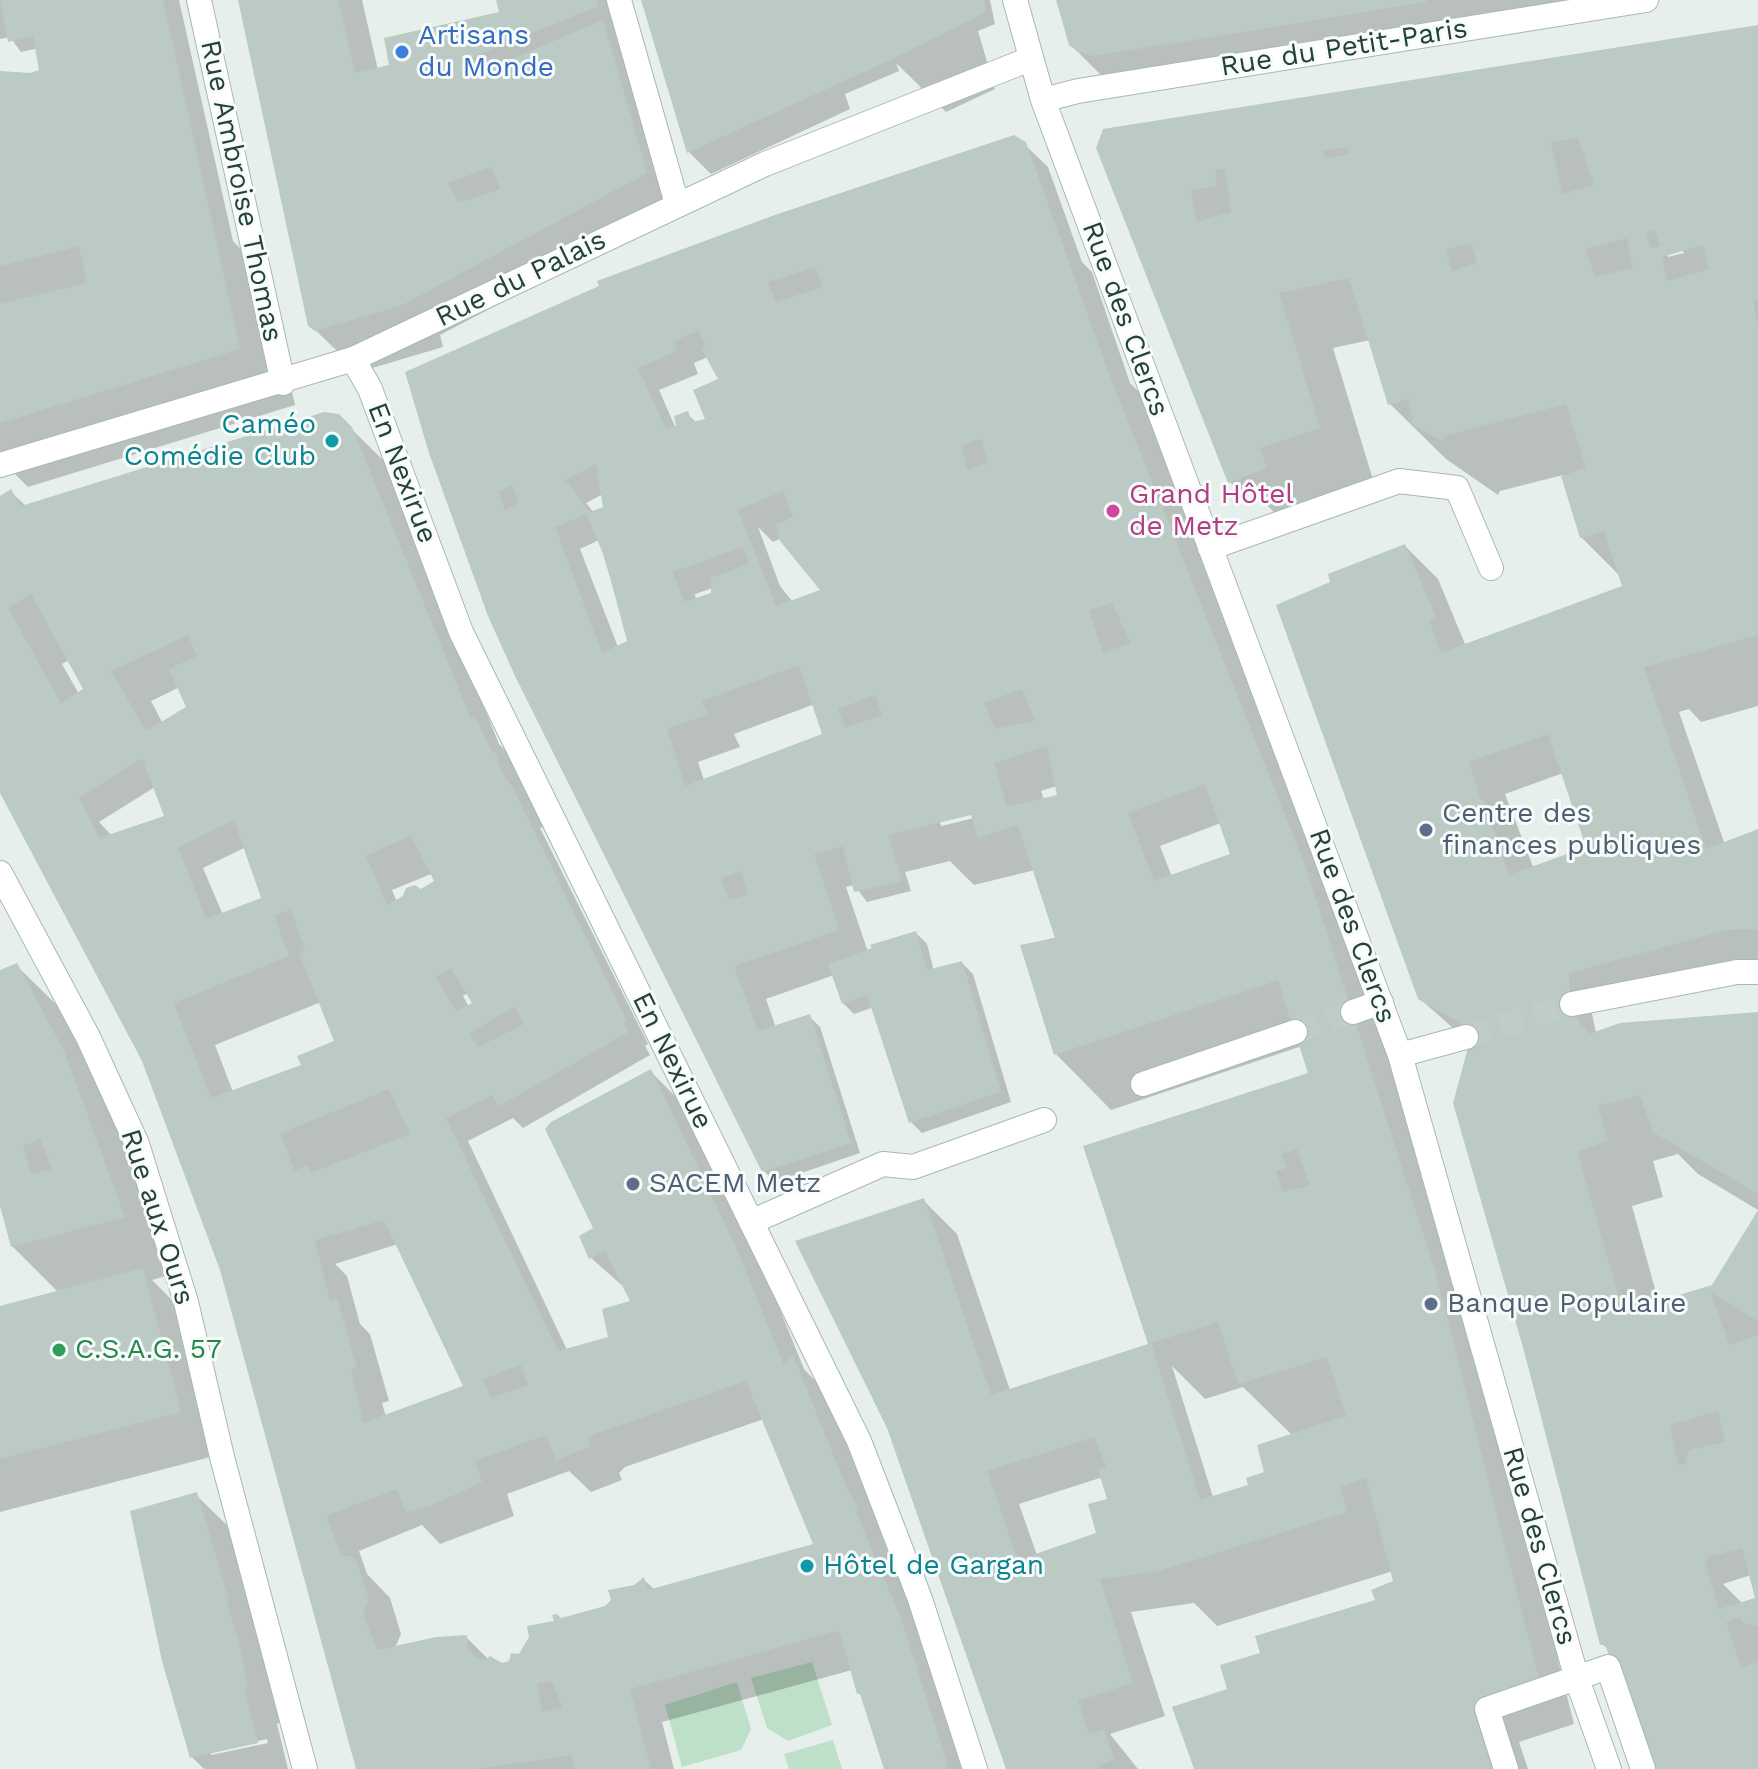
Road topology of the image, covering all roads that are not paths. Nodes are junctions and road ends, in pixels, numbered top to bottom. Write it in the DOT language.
graph roads {
  1 [pos="199,0"];
  2 [pos="619,0"];
  3 [pos="1015,0"];
  4 [pos="1646,0"];
  5 [pos="1030,59"];
  6 [pos="1043,100"];
  7 [pos="677,204"];
  8 [pos="353,359"];
  9 [pos="283,383"];
  10 [pos="0,465"];
  11 [pos="1210,548"];
  12 [pos="1491,568"];
  13 [pos="0,873"];
  14 [pos="1758,972"];
  15 [pos="1381,1002"];
  16 [pos="1572,1004"];
  17 [pos="1353,1012"];
  18 [pos="1295,1032"];
  19 [pos="1466,1037"];
  20 [pos="1400,1055"];
  21 [pos="1143,1084"];
  22 [pos="1044,1120"];
  23 [pos="751,1222"];
  24 [pos="1577,1679"];
  25 [pos="305,1769"];
  26 [pos="975,1769"];
  27 [pos="1506,1769"];
  28 [pos="1609,1769"];
  29 [pos="1643,1769"];
  1 -- 9 [label="street, Rue Ambroise Thomas"];
  2 -- 7 [label="street"];
  3 -- 5 [label="street, Rue des Clercs"];
  4 -- 6 [label="street, Rue du Petit-Paris"];
  5 -- 6 [label="street, Rue des Clercs"];
  5 -- 7 [label="street, Rue du Palais"];
  6 -- 11 [label="street, Rue des Clercs"];
  7 -- 8 [label="street, Rue du Palais"];
  8 -- 9 [label="street, Rue du Palais"];
  8 -- 23 [label="street, En Nexirue"];
  9 -- 10 [label="street, Rue du Palais"];
  11 -- 12 [label="street"];
  11 -- 15 [label="street, Rue des Clercs"];
  13 -- 25 [label="street, Rue aux Ours"];
  14 -- 16 [label="street"];
  15 -- 17 [label="street"];
  15 -- 20 [label="street, Rue des Clercs"];
  18 -- 21 [label="street"];
  19 -- 20 [label="street"];
  20 -- 24 [label="street, Rue des Clercs"];
  22 -- 23 [label="street"];
  23 -- 26 [label="street, En Nexirue"];
  24 -- 27 [label="street"];
  24 -- 28 [label="street, Rue des Clercs"];
  24 -- 29 [label="street"];
}
